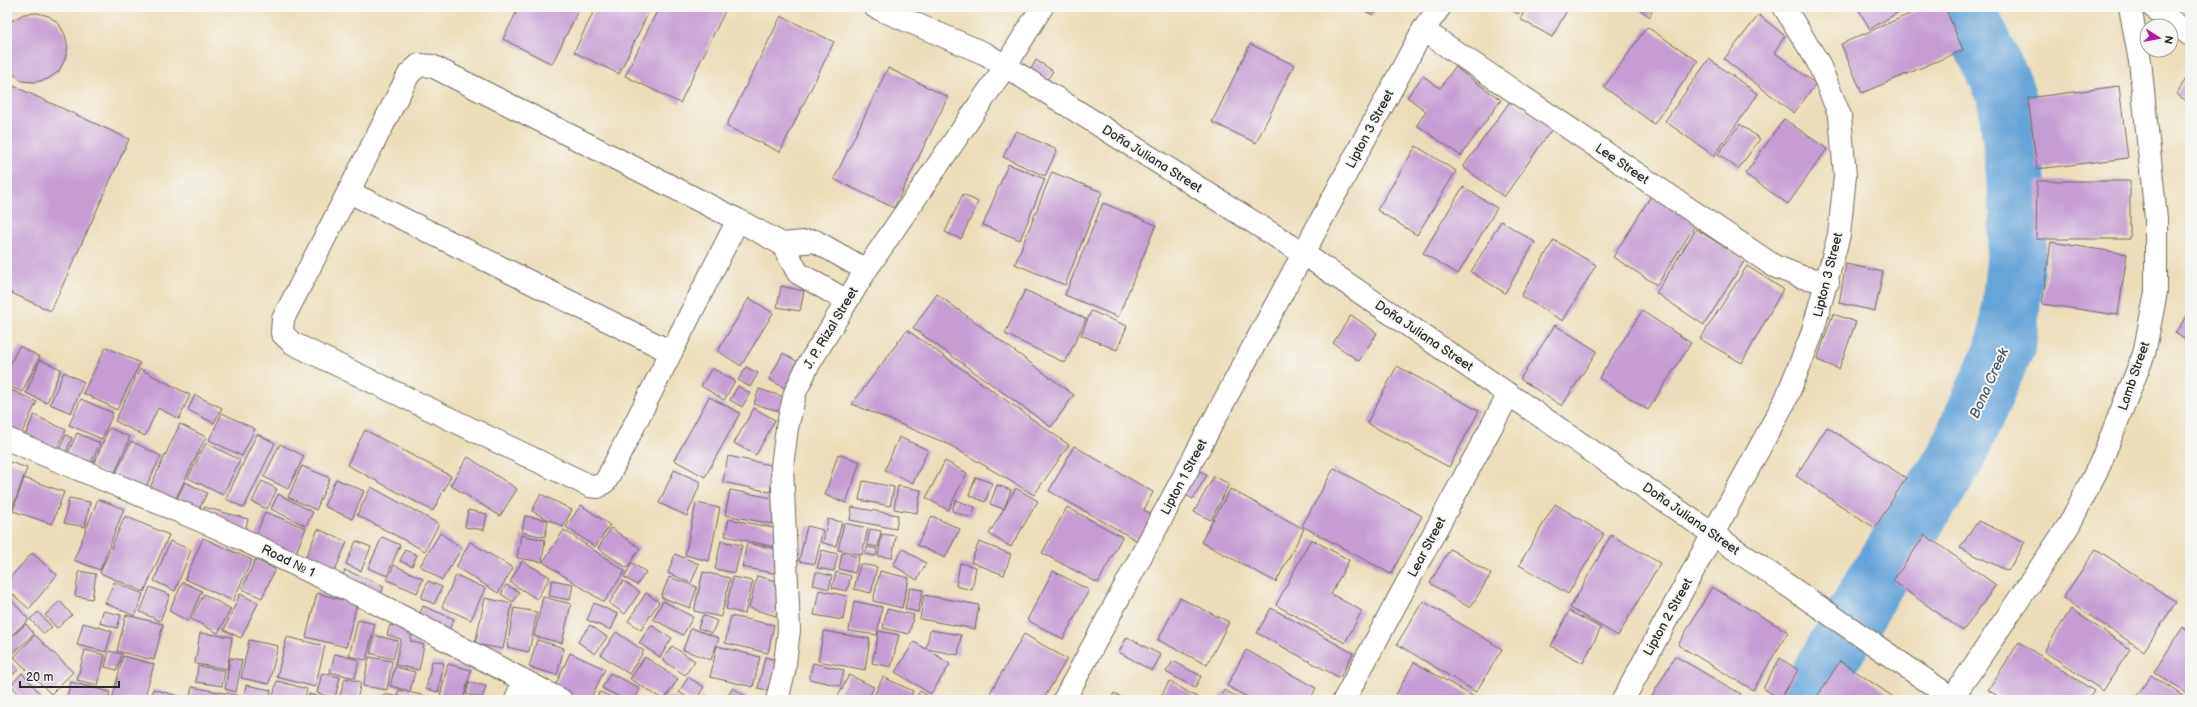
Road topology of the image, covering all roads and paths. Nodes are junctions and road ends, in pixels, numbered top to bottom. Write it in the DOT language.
graph roads {
  1 [pos="875,7"];
  2 [pos="1042,7"];
  3 [pos="1440,7"];
  4 [pos="1784,7"];
  5 [pos="2130,7"];
  6 [pos="2153,7"];
  7 [pos="1423,30"];
  8 [pos="2190,35"];
  9 [pos="1005,67"];
  10 [pos="349,192"];
  11 [pos="738,220"];
  12 [pos="782,244"];
  13 [pos="1304,254"];
  14 [pos="866,270"];
  15 [pos="1828,282"];
  16 [pos="847,301"];
  17 [pos="671,352"];
  18 [pos="1509,394"];
  19 [pos="7,439"];
  20 [pos="1713,533"];
  21 [pos="520,690"];
  22 [pos="1952,699"];
  23 [pos="561,700"];
  24 [pos="776,700"];
  25 [pos="1064,700"];
  26 [pos="1344,700"];
  27 [pos="1623,700"];
  1 -- 9 [label="street, Doña Juliana Street"];
  2 -- 9 [label="street, J. P. Rizal Street"];
  3 -- 7 [label="street, Lipton 3 Street"];
  4 -- 15 [label="street, Lipton 3 Street"];
  5 -- 22 [label="street, Lamb Street"];
  6 -- 8 [label="street"];
  7 -- 13 [label="street, Lipton 3 Street"];
  7 -- 15 [label="street, Lee Street"];
  9 -- 13 [label="street, Doña Juliana Street"];
  9 -- 14 [label="street, J. P. Rizal Street"];
  10 -- 11 [label="street"];
  10 -- 17 [label="street"];
  10 -- 17 [label="street"];
  11 -- 12 [label="street"];
  11 -- 17 [label="street"];
  12 -- 14 [label="street"];
  12 -- 16 [label="street"];
  13 -- 18 [label="street, Doña Juliana Street"];
  13 -- 25 [label="street, Lipton 1 Street"];
  14 -- 16 [label="street, J. P. Rizal Street"];
  15 -- 20 [label="street, Lipton 3 Street"];
  16 -- 24 [label="street, J. P. Rizal Street"];
  18 -- 20 [label="street, Doña Juliana Street"];
  18 -- 26 [label="street, Lear Street"];
  19 -- 21 [label="street, Road № 1"];
  20 -- 22 [label="street, Doña Juliana Street"];
  20 -- 27 [label="street, Lipton 2 Street"];
  21 -- 23 [label="street, Road № 1"];
}
